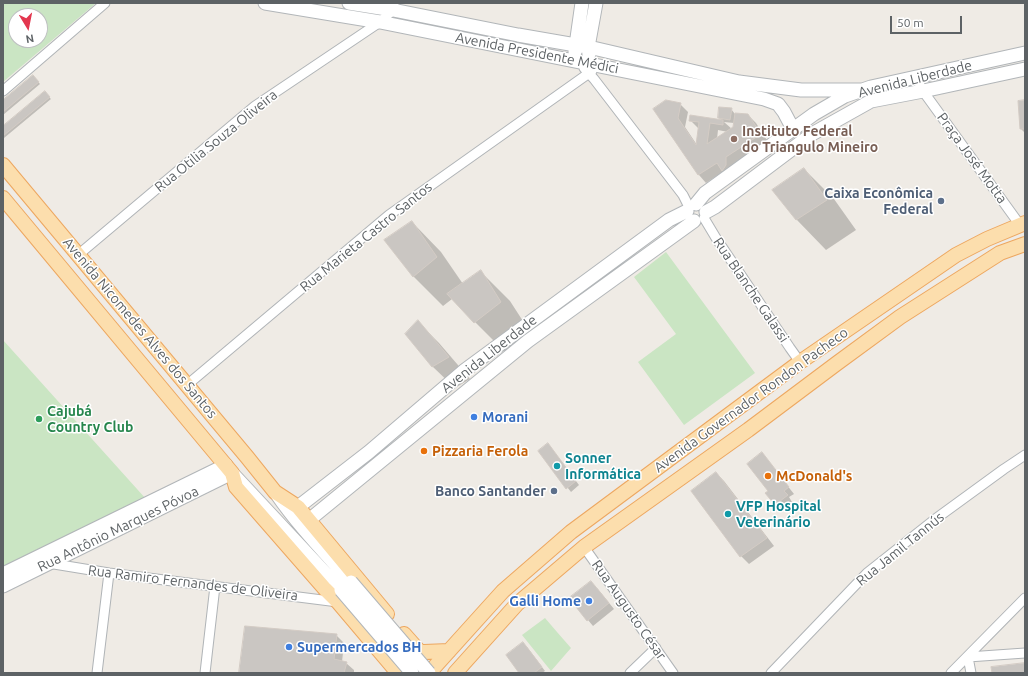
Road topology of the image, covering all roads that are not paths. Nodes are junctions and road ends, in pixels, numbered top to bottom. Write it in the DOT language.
graph roads {
  1 [pos="105,3"];
  2 [pos="265,3"];
  3 [pos="349,3"];
  4 [pos="582,3"];
  5 [pos="596,3"];
  6 [pos="393,6"];
  7 [pos="380,22"];
  8 [pos="581,46"];
  9 [pos="1025,53"];
  10 [pos="1025,69"];
  11 [pos="589,70"];
  12 [pos="916,77"];
  13 [pos="863,90"];
  14 [pos="3,91"];
  15 [pos="923,91"];
  16 [pos="793,129"];
  17 [pos="3,165"];
  18 [pos="3,198"];
  19 [pos="696,212"];
  20 [pos="1023,224"];
  21 [pos="1025,244"];
  22 [pos="78,255"];
  23 [pos="800,362"];
  24 [pos="187,385"];
  25 [pos="439,393"];
  26 [pos="449,405"];
  27 [pos="1025,455"];
  28 [pos="229,469"];
  29 [pos="275,492"];
  30 [pos="298,507"];
  31 [pos="309,520"];
  32 [pos="584,547"];
  33 [pos="57,548"];
  34 [pos="48,564"];
  35 [pos="109,573"];
  36 [pos="3,574"];
  37 [pos="3,586"];
  38 [pos="215,586"];
  39 [pos="343,591"];
  40 [pos="1025,598"];
  41 [pos="399,629"];
  42 [pos="376,647"];
  43 [pos="656,648"];
  44 [pos="449,651"];
  45 [pos="1025,652"];
  46 [pos="968,657"];
  47 [pos="97,673"];
  48 [pos="205,673"];
  49 [pos="398,673"];
  50 [pos="412,673"];
  51 [pos="429,673"];
  52 [pos="455,673"];
  53 [pos="630,673"];
  54 [pos="673,673"];
  55 [pos="770,673"];
  56 [pos="951,673"];
  57 [pos="971,673"];
  1 -- 14 [label="street"];
  2 -- 7 [label="main road, Avenida Presidente Médici"];
  3 -- 6 [label="main road, Avenida Presidente Médici"];
  4 -- 8 [label="main road"];
  5 -- 8 [label="main road"];
  6 -- 7 [label="street, Rua Otilia Souza Oliveira"];
  6 -- 8 [label="main road, Avenida Presidente Médici"];
  7 -- 11 [label="main road, Avenida Presidente Médici"];
  7 -- 22 [label="street, Rua Otilia Souza Oliveira"];
  8 -- 11 [label="main road"];
  8 -- 13 [label="main road, Avenida Presidente Médici"];
  9 -- 12 [label="main road, Avenida Liberdade"];
  10 -- 15 [label="main road, Avenida Liberdade"];
  11 -- 16 [label="main road, Avenida Presidente Médici"];
  11 -- 19 [label="street, Rua Blanche Galassi"];
  11 -- 24 [label="street, Rua Marieta Castro Santos"];
  12 -- 13 [label="main road, Avenida Liberdade"];
  12 -- 15 [label="street, Praça José Motta"];
  13 -- 16 [label="main road, Avenida Liberdade"];
  15 -- 19 [label="main road, Avenida Liberdade"];
  15 -- 20 [label="street, Praça José Motta"];
  16 -- 19 [label="main road, Avenida Liberdade"];
  17 -- 22 [label="main road, Avenida Nicomedes Alves dos Santos"];
  18 -- 28 [label="main road, Avenida Nicomedes Alves dos Santos"];
  19 -- 23 [label="street, Rua Blanche Galassi"];
  19 -- 25 [label="main road, Avenida Liberdade"];
  19 -- 26 [label="main road, Avenida Liberdade"];
  20 -- 23 [label="main road, Avenida Governador Rondon Pacheco"];
  21 -- 32 [label="main road, Avenida Governador Rondon Pacheco"];
  22 -- 24 [label="main road, Avenida Nicomedes Alves dos Santos"];
  23 -- 44 [label="main road, Avenida Governador Rondon Pacheco"];
  24 -- 29 [label="main road, Avenida Nicomedes Alves dos Santos"];
  25 -- 26 [label="main road"];
  25 -- 30 [label="main road, Avenida Liberdade"];
  26 -- 31 [label="main road, Avenida Liberdade"];
  27 -- 55 [label="street, Rua Jamil Tannús"];
  28 -- 33 [label="main road, Rua Antônio Marques Póvoa"];
  28 -- 34 [label="main road, Rua Antônio Marques Póvoa"];
  28 -- 39 [label="main road, Avenida Nicomedes Alves dos Santos"];
  29 -- 30 [label="main road, Avenida Nicomedes Alves dos Santos"];
  29 -- 39 [label="main road, Avenida Nicomedes Alves dos Santos"];
  30 -- 31 [label="main road, Avenida Nicomedes Alves dos Santos"];
  31 -- 41 [label="main road, Avenida Nicomedes Alves dos Santos"];
  32 -- 43 [label="street, Rua Augusto César"];
  32 -- 52 [label="main road, Avenida Governador Rondon Pacheco"];
  33 -- 34 [label="main road"];
  33 -- 36 [label="main road, Rua Antônio Marques Póvoa"];
  34 -- 35 [label="street, Rua Ramiro Fernandes de Oliveira"];
  34 -- 37 [label="main road, Rua Antônio Marques Póvoa"];
  35 -- 38 [label="street, Rua Ramiro Fernandes de Oliveira"];
  35 -- 47 [label="street"];
  38 -- 39 [label="street, Rua Ramiro Fernandes de Oliveira"];
  38 -- 48 [label="street"];
  39 -- 42 [label="main road, Avenida Nicomedes Alves dos Santos"];
  39 -- 50 [label="main road, Avenida Nicomedes Alves dos Santos, bridge"];
  39 -- 51 [label="main road, Avenida Nicomedes Alves dos Santos, bridge"];
  40 -- 46 [label="street"];
  41 -- 42 [label="main road"];
  41 -- 44 [label="main road, Avenida Nicomedes Alves dos Santos"];
  42 -- 49 [label="main road, Avenida Nicomedes Alves dos Santos"];
  43 -- 53 [label="street"];
  43 -- 54 [label="street, Rua Augusto César"];
  44 -- 51 [label="main road, Avenida Governador Rondon Pacheco"];
  45 -- 46 [label="street"];
  46 -- 56 [label="street"];
  46 -- 57 [label="street"];
}
